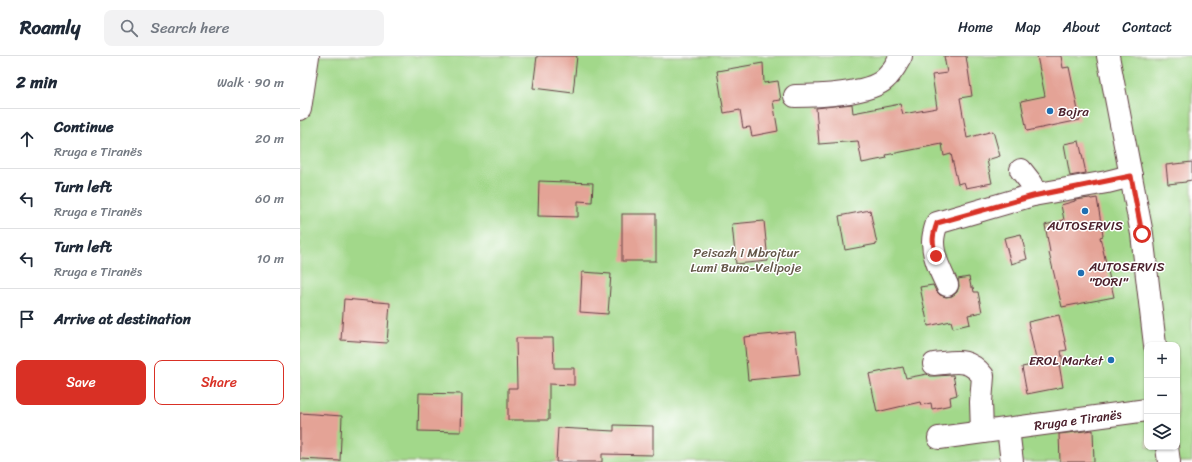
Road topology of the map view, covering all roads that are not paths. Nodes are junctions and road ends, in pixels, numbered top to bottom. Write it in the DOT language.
graph roads {
  1 [pos="308,56"];
  2 [pos="901,56"];
  3 [pos="1108,56"];
  4 [pos="795,96"];
  5 [pos="300,109"];
  6 [pos="1022,170"];
  7 [pos="1131,176"];
  8 [pos="1033,196"];
  9 [pos="947,285"];
  10 [pos="1155,342"];
  11 [pos="934,364"];
  12 [pos="1144,410"];
  13 [pos="1008,428"];
  14 [pos="982,432"];
  15 [pos="939,438"];
  16 [pos="1167,450"];
  17 [pos="1012,462"];
  18 [pos="1169,462"];
  1 -- 5 [label="street"];
  2 -- 4 [label="street"];
  3 -- 7 [label="street"];
  6 -- 8 [label="street"];
  7 -- 8 [label="street"];
  7 -- 10 [label="street"];
  8 -- 9 [label="street"];
  11 -- 14 [label="street"];
  12 -- 13 [label="street, Rruga e Tiranës"];
  13 -- 14 [label="street, Rruga e Tiranës"];
  13 -- 17 [label="street"];
  14 -- 15 [label="street, Rruga e Tiranës"];
  16 -- 18 [label="street"];
}
